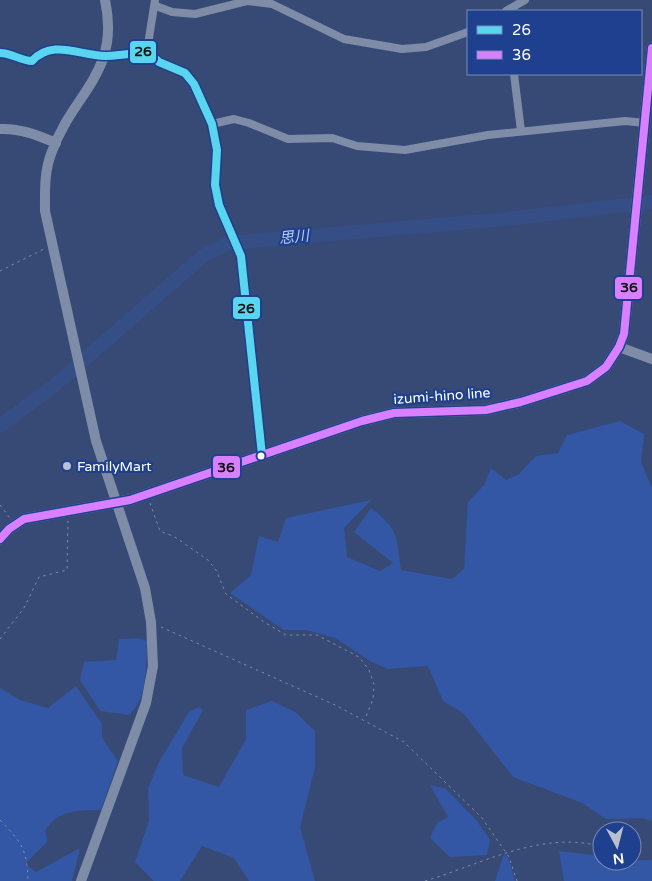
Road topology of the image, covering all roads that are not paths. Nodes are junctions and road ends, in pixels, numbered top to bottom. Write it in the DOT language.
graph roads {
  1 [pos="105,0"];
  2 [pos="524,0"];
  3 [pos="156,3"];
  4 [pos="508,10"];
  5 [pos="467,32"];
  6 [pos="652,48"];
  7 [pos="147,51"];
  8 [pos="0,53"];
  9 [pos="106,56"];
  10 [pos="514,75"];
  11 [pos="645,123"];
  12 [pos="212,124"];
  13 [pos="0,129"];
  14 [pos="521,131"];
  15 [pos="56,143"];
  16 [pos="619,347"];
  17 [pos="652,359"];
  18 [pos="262,455"];
  19 [pos="117,503"];
  20 [pos="0,539"];
  21 [pos="81,881"];
  1 -- 9 [label="street"];
  2 -- 4 [label="street"];
  3 -- 5 [label="street"];
  3 -- 7 [label="street"];
  6 -- 11 [label="main road, izumi-hino line"];
  7 -- 9 [label="street"];
  7 -- 12 [label="street"];
  8 -- 9 [label="street"];
  9 -- 15 [label="street"];
  10 -- 14 [label="street"];
  11 -- 14 [label="street"];
  11 -- 16 [label="main road, izumi-hino line"];
  12 -- 14 [label="street"];
  12 -- 18 [label="street"];
  13 -- 15 [label="street"];
  15 -- 19 [label="street"];
  16 -- 17 [label="street"];
  16 -- 18 [label="main road, izumi-hino line"];
  18 -- 19 [label="main road, izumi-hino line"];
  19 -- 20 [label="main road, izumi-hino line"];
  19 -- 21 [label="street"];
}
